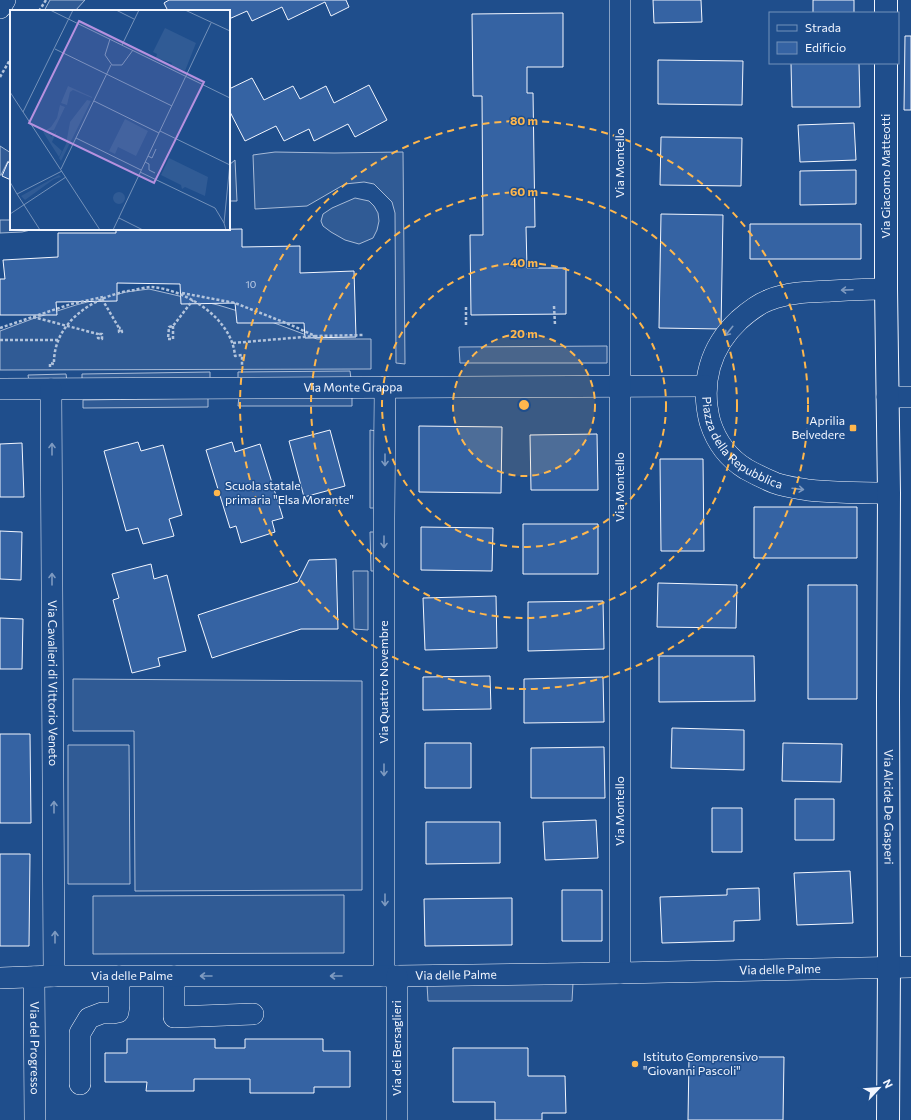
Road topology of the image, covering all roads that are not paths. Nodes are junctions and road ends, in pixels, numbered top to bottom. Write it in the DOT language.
graph roads {
  1 [pos="5,0"];
  2 [pos="620,0"];
  3 [pos="886,0"];
  4 [pos="0,8"];
  5 [pos="886,12"];
  6 [pos="886,64"];
  7 [pos="886,288"];
  8 [pos="51,380"];
  9 [pos="620,386"];
  10 [pos="706,386"];
  11 [pos="385,387"];
  12 [pos="0,389"];
  13 [pos="887,397"];
  14 [pos="911,397"];
  15 [pos="889,493"];
  16 [pos="911,967"];
  17 [pos="889,968"];
  18 [pos="620,973"];
  19 [pos="119,976"];
  20 [pos="174,976"];
  21 [pos="386,976"];
  22 [pos="44,977"];
  23 [pos="0,978"];
  24 [pos="253,1014"];
  25 [pos="80,1084"];
  26 [pos="35,1120"];
  27 [pos="397,1120"];
  28 [pos="888,1120"];
  1 -- 4 [label="street"];
  2 -- 9 [label="street, Via Montello"];
  3 -- 5 [label="street"];
  6 -- 7 [label="street, Via Giacomo Matteotti"];
  7 -- 10 [label="street, Piazza della Repubblica, one-way"];
  7 -- 13 [label="street"];
  8 -- 11 [label="street, Via Monte Grappa"];
  8 -- 12 [label="street, Via Monte Grappa"];
  22 -- 8 [label="street, Via Cavalieri di Vittorio Veneto, one-way"];
  9 -- 10 [label="street, Via Monte Grappa"];
  9 -- 11 [label="street, Via Monte Grappa"];
  9 -- 18 [label="street, Via Montello"];
  10 -- 15 [label="street, Piazza della Repubblica, one-way"];
  11 -- 21 [label="street, Via Quattro Novembre, one-way"];
  13 -- 14 [label="street"];
  13 -- 15 [label="street"];
  15 -- 17 [label="street, Via Alcide De Gasperi"];
  16 -- 17 [label="street, Via delle Palme"];
  17 -- 18 [label="street, Via delle Palme"];
  17 -- 28 [label="street, Via Alcide De Gasperi"];
  18 -- 21 [label="street, Via delle Palme"];
  19 -- 20 [label="street, Via delle Palme"];
  19 -- 22 [label="street, Via delle Palme"];
  19 -- 25 [label="street"];
  21 -- 20 [label="street, Via delle Palme, one-way"];
  20 -- 24 [label="street"];
  21 -- 27 [label="street, Via dei Bersaglieri"];
  22 -- 23 [label="street, Via delle Palme"];
  22 -- 26 [label="street, Via del Progresso"];
}
